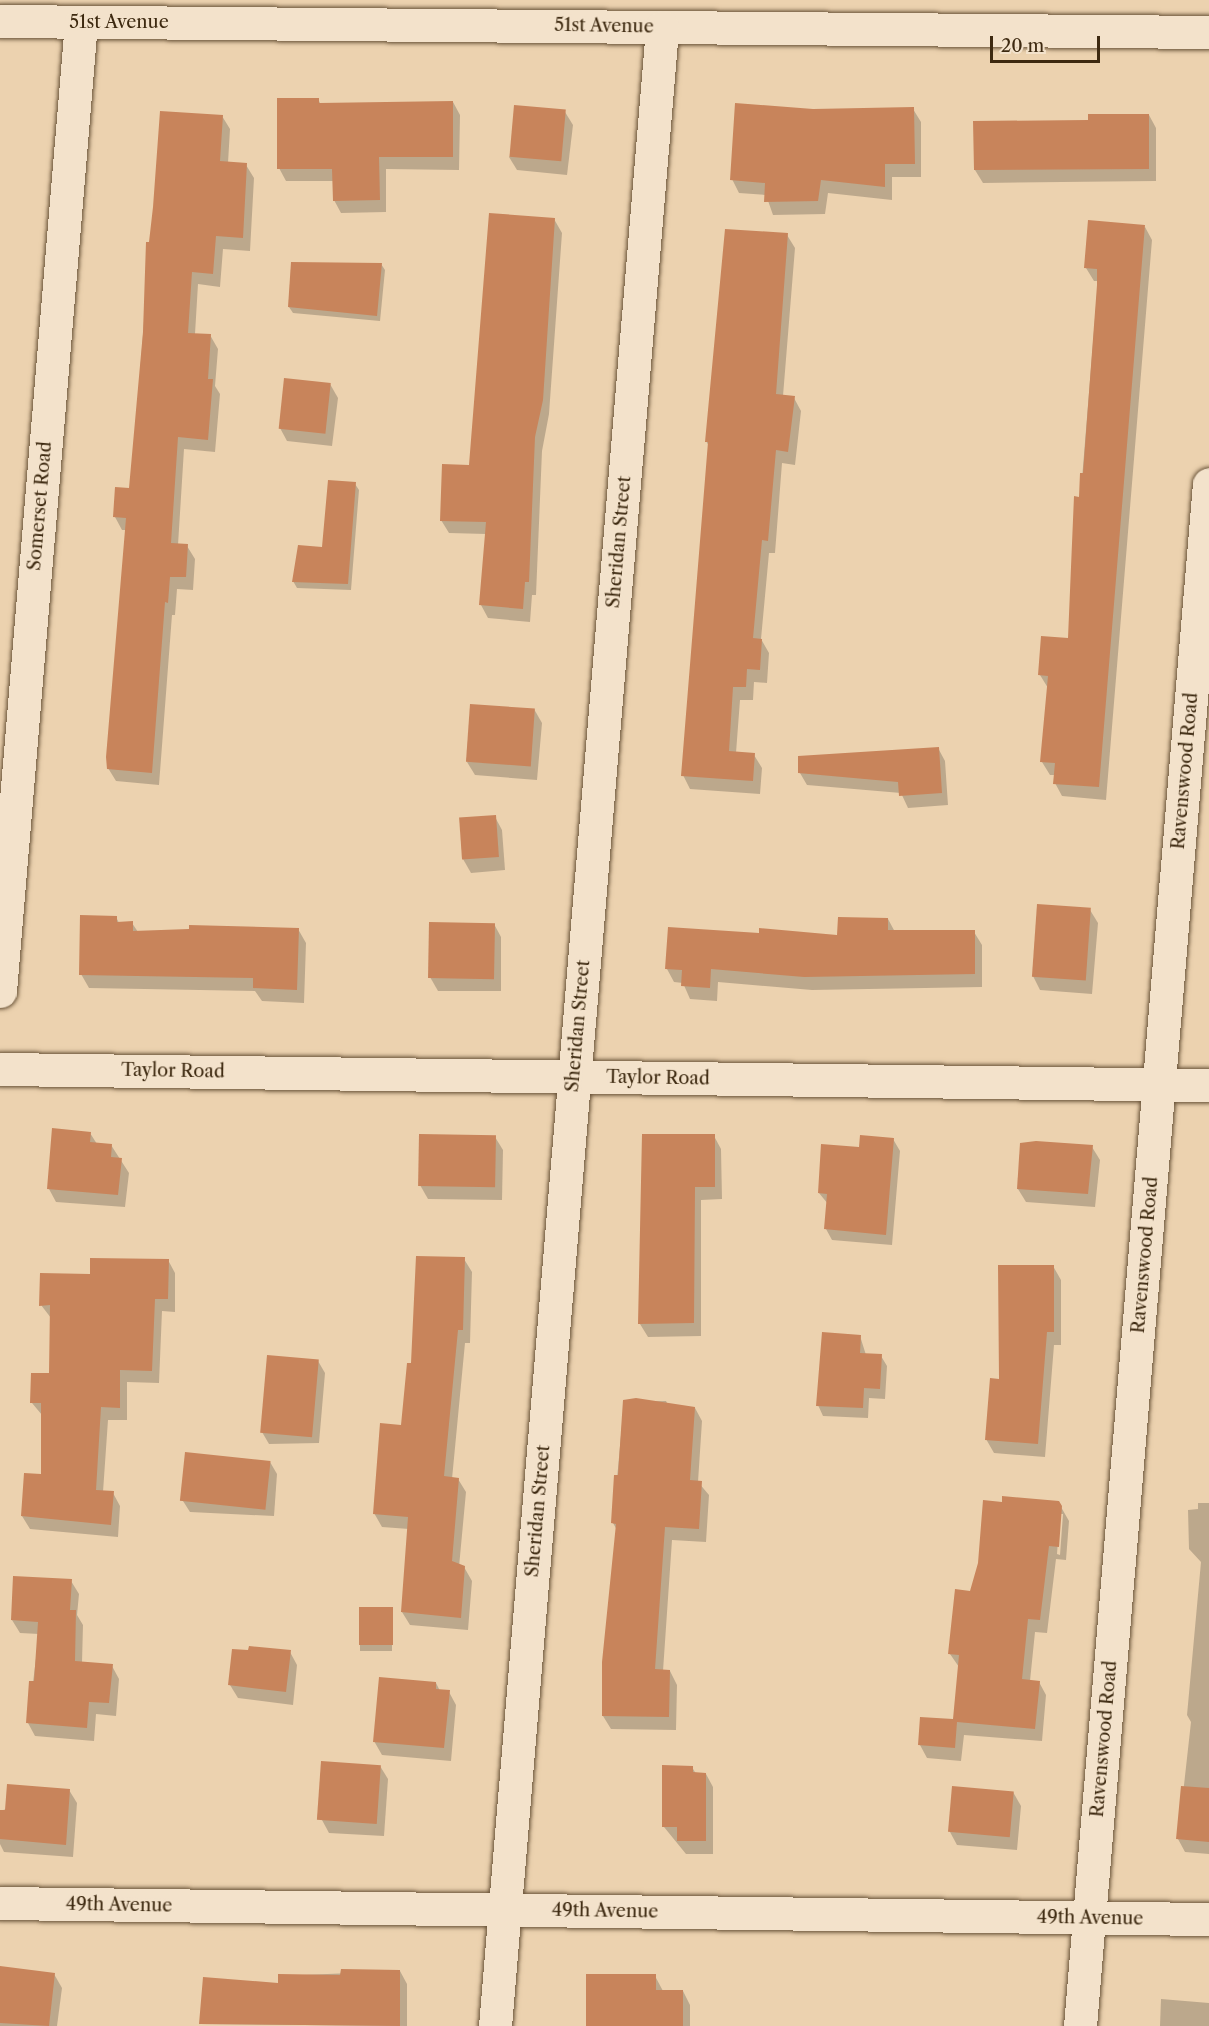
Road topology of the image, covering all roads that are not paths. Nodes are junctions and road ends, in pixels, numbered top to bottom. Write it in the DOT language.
graph roads {
  1 [pos="0,21"];
  2 [pos="81,22"];
  3 [pos="662,27"];
  4 [pos="1209,32"];
  5 [pos="1209,484"];
  6 [pos="0,991"];
  7 [pos="0,1069"];
  8 [pos="574,1076"];
  9 [pos="1159,1084"];
  10 [pos="1209,1084"];
  11 [pos="0,1903"];
  12 [pos="505,1910"];
  13 [pos="1089,1918"];
  14 [pos="1209,1919"];
  15 [pos="495,2026"];
  16 [pos="1080,2026"];
  1 -- 2 [label="street, 51st Avenue"];
  2 -- 3 [label="street, 51st Avenue"];
  2 -- 6 [label="street, Somerset Road"];
  3 -- 4 [label="street, 51st Avenue"];
  3 -- 8 [label="street, Sheridan Street"];
  5 -- 9 [label="street, Ravenswood Road"];
  7 -- 8 [label="street, Taylor Road"];
  8 -- 9 [label="street, Taylor Road"];
  8 -- 12 [label="street, Sheridan Street"];
  9 -- 10 [label="street, Taylor Road"];
  9 -- 13 [label="street, Ravenswood Road"];
  11 -- 12 [label="street, 49th Avenue"];
  12 -- 13 [label="street, 49th Avenue"];
  12 -- 15 [label="street, Sheridan Street"];
  13 -- 14 [label="street, 49th Avenue"];
  13 -- 16 [label="street, Ravenswood Road"];
}
